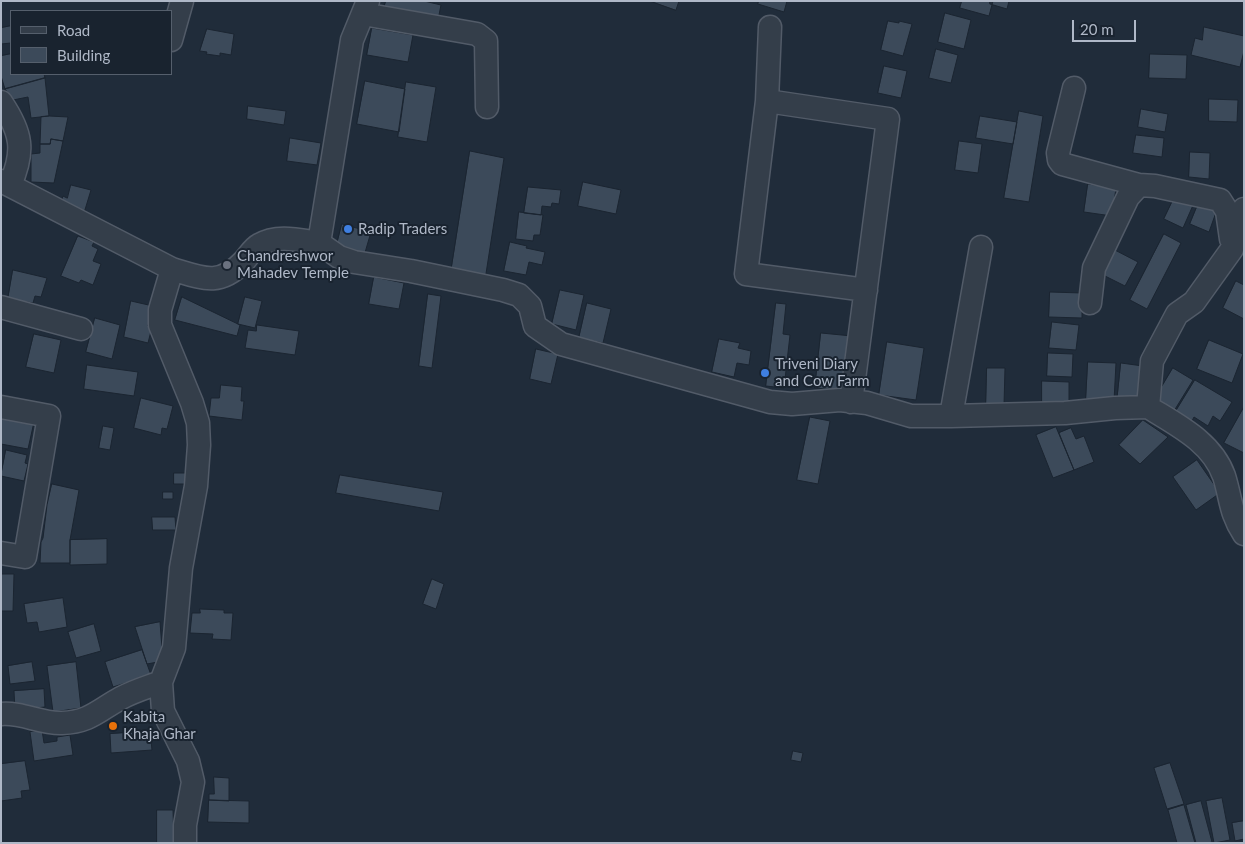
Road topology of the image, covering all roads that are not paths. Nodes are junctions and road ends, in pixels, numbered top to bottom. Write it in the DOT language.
graph roads {
  1 [pos="182,1"];
  2 [pos="366,7"];
  3 [pos="770,27"];
  4 [pos="172,36"];
  5 [pos="1074,88"];
  6 [pos="1,102"];
  7 [pos="767,102"];
  8 [pos="487,107"];
  9 [pos="6,183"];
  10 [pos="1139,186"];
  11 [pos="1244,209"];
  12 [pos="319,243"];
  13 [pos="981,247"];
  14 [pos="1232,250"];
  15 [pos="172,269"];
  16 [pos="866,290"];
  17 [pos="1090,303"];
  18 [pos="1,307"];
  19 [pos="82,328"];
  20 [pos="851,402"];
  21 [pos="1,407"];
  22 [pos="1148,407"];
  23 [pos="951,416"];
  24 [pos="1244,534"];
  25 [pos="1,553"];
  26 [pos="161,682"];
  27 [pos="1,714"];
  28 [pos="185,843"];
  1 -- 4 [label="street"];
  2 -- 8 [label="street"];
  2 -- 12 [label="street"];
  3 -- 7 [label="street"];
  5 -- 10 [label="street"];
  6 -- 9 [label="street"];
  7 -- 16 [label="street"];
  7 -- 16 [label="street"];
  9 -- 15 [label="street"];
  10 -- 14 [label="street"];
  10 -- 17 [label="street"];
  11 -- 14 [label="street"];
  12 -- 15 [label="street"];
  12 -- 20 [label="street"];
  13 -- 23 [label="street"];
  14 -- 22 [label="street"];
  15 -- 26 [label="street"];
  16 -- 20 [label="street"];
  18 -- 19 [label="street"];
  20 -- 23 [label="street"];
  21 -- 25 [label="street"];
  22 -- 23 [label="street"];
  22 -- 24 [label="street"];
  26 -- 27 [label="street"];
  26 -- 28 [label="street"];
}
